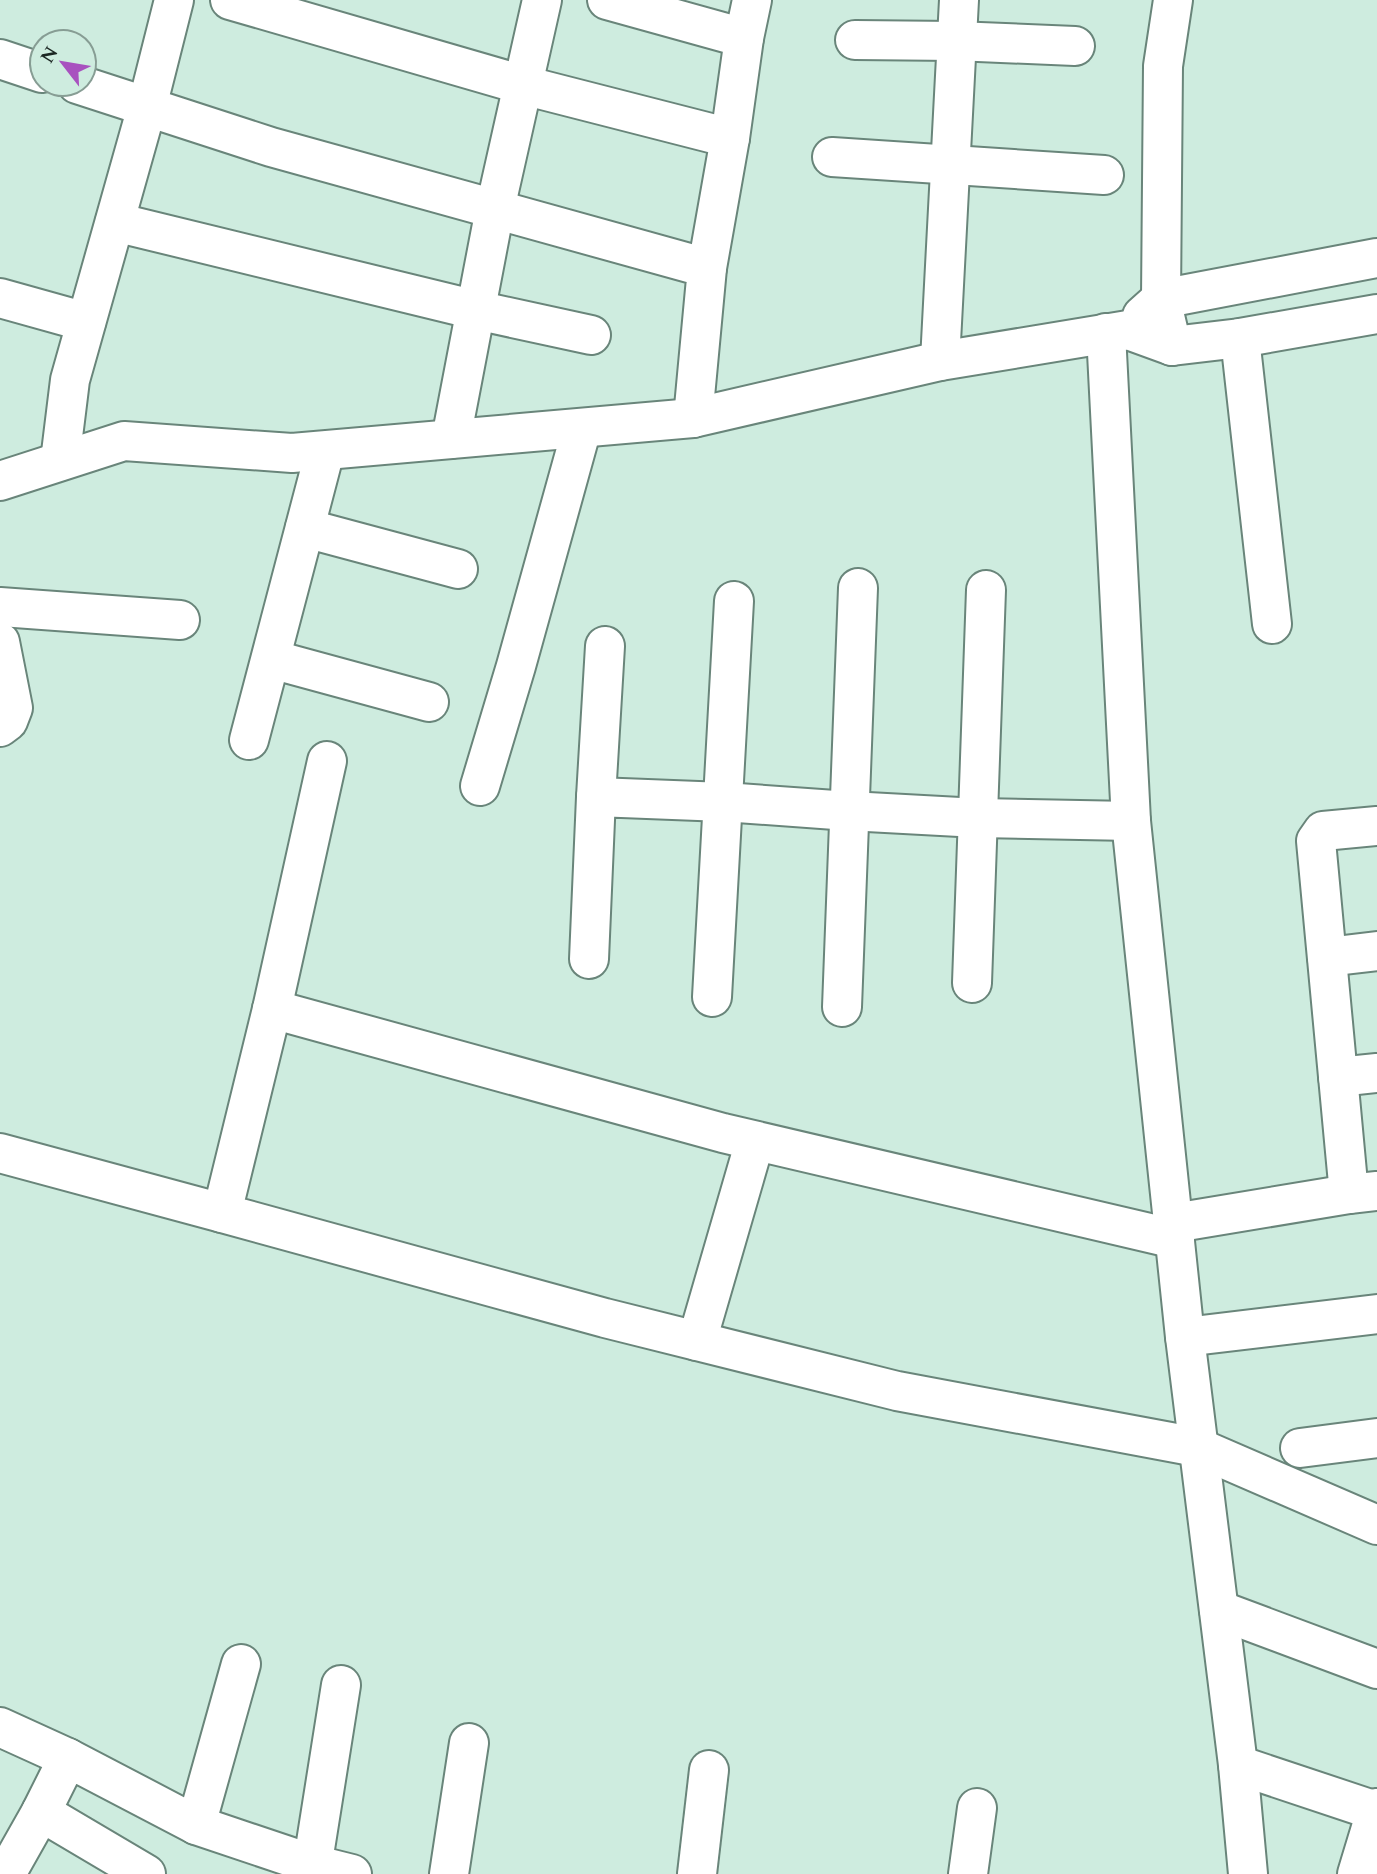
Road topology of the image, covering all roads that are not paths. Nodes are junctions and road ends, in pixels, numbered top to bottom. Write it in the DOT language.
graph roads {
  1 [pos="174,0"];
  2 [pos="230,0"];
  3 [pos="542,0"];
  4 [pos="607,0"];
  5 [pos="752,0"];
  6 [pos="959,0"];
  7 [pos="1173,0"];
  8 [pos="744,38"];
  9 [pos="855,40"];
  10 [pos="956,41"];
  11 [pos="1075,46"];
  12 [pos="0,59"];
  13 [pos="28,68"];
  14 [pos="523,86"];
  15 [pos="98,91"];
  16 [pos="147,107"];
  17 [pos="730,138"];
  18 [pos="832,157"];
  19 [pos="949,165"];
  20 [pos="1104,175"];
  21 [pos="495,209"];
  22 [pos="115,222"];
  23 [pos="1377,258"];
  24 [pos="707,268"];
  25 [pos="0,298"];
  26 [pos="1161,299"];
  27 [pos="476,310"];
  28 [pos="1377,314"];
  29 [pos="86,322"];
  30 [pos="1117,332"];
  31 [pos="591,335"];
  32 [pos="1240,338"];
  33 [pos="1172,346"];
  34 [pos="940,361"];
  35 [pos="693,418"];
  36 [pos="582,428"];
  37 [pos="451,439"];
  38 [pos="325,451"];
  39 [pos="60,461"];
  40 [pos="0,481"];
  41 [pos="305,528"];
  42 [pos="458,569"];
  43 [pos="858,589"];
  44 [pos="986,590"];
  45 [pos="734,601"];
  46 [pos="0,607"];
  47 [pos="180,620"];
  48 [pos="1272,624"];
  49 [pos="0,642"];
  50 [pos="605,646"];
  51 [pos="271,659"];
  52 [pos="429,702"];
  53 [pos="0,727"];
  54 [pos="249,740"];
  55 [pos="327,761"];
  56 [pos="480,786"];
  57 [pos="596,797"];
  58 [pos="723,802"];
  59 [pos="849,811"];
  60 [pos="978,818"];
  61 [pos="1131,821"];
  62 [pos="1377,826"];
  63 [pos="1377,951"];
  64 [pos="1327,957"];
  65 [pos="589,959"];
  66 [pos="972,983"];
  67 [pos="712,997"];
  68 [pos="842,1007"];
  69 [pos="272,1009"];
  70 [pos="1377,1073"];
  71 [pos="1338,1077"];
  72 [pos="755,1141"];
  73 [pos="0,1153"];
  74 [pos="1363,1193"];
  75 [pos="222,1213"];
  76 [pos="1175,1231"];
  77 [pos="1377,1314"];
  78 [pos="1185,1337"];
  79 [pos="697,1341"];
  80 [pos="1377,1438"];
  81 [pos="1197,1447"];
  82 [pos="1300,1448"];
  83 [pos="1377,1525"];
  84 [pos="1219,1610"];
  85 [pos="241,1664"];
  86 [pos="1377,1669"];
  87 [pos="341,1685"];
  88 [pos="0,1727"];
  89 [pos="469,1743"];
  90 [pos="68,1758"];
  91 [pos="1238,1765"];
  92 [pos="709,1770"];
  93 [pos="977,1808"];
  94 [pos="1376,1810"];
  95 [pos="41,1812"];
  96 [pos="196,1825"];
  97 [pos="311,1869"];
  98 [pos="6,1874"];
  99 [pos="146,1874"];
  100 [pos="352,1874"];
  101 [pos="449,1874"];
  102 [pos="697,1874"];
  103 [pos="968,1874"];
  104 [pos="1248,1874"];
  105 [pos="1357,1874"];
  1 -- 16 [label="street"];
  2 -- 14 [label="street"];
  3 -- 14 [label="street"];
  4 -- 8 [label="street"];
  5 -- 8 [label="street"];
  6 -- 10 [label="street"];
  7 -- 26 [label="street"];
  8 -- 17 [label="street"];
  9 -- 10 [label="street"];
  10 -- 11 [label="street"];
  10 -- 19 [label="street"];
  12 -- 13 [label="street"];
  14 -- 17 [label="street"];
  14 -- 21 [label="street"];
  15 -- 16 [label="street"];
  16 -- 21 [label="street"];
  16 -- 22 [label="street"];
  17 -- 24 [label="street"];
  18 -- 19 [label="street"];
  19 -- 20 [label="street"];
  19 -- 34 [label="street"];
  21 -- 24 [label="street"];
  21 -- 27 [label="street"];
  22 -- 27 [label="street"];
  22 -- 29 [label="street"];
  23 -- 26 [label="street"];
  24 -- 35 [label="street"];
  25 -- 29 [label="street"];
  26 -- 30 [label="street"];
  26 -- 33 [label="street"];
  27 -- 31 [label="street"];
  27 -- 37 [label="street"];
  28 -- 32 [label="street"];
  29 -- 39 [label="street"];
  30 -- 33 [label="street"];
  30 -- 34 [label="street"];
  30 -- 61 [label="street"];
  32 -- 33 [label="street"];
  32 -- 48 [label="street"];
  34 -- 35 [label="street"];
  35 -- 36 [label="street"];
  36 -- 37 [label="street"];
  36 -- 56 [label="street"];
  37 -- 38 [label="street"];
  38 -- 39 [label="street"];
  38 -- 41 [label="street"];
  39 -- 40 [label="street"];
  41 -- 42 [label="street"];
  41 -- 51 [label="street"];
  43 -- 59 [label="street"];
  44 -- 60 [label="street"];
  45 -- 58 [label="street"];
  46 -- 47 [label="street"];
  49 -- 53 [label="street"];
  50 -- 57 [label="street"];
  51 -- 52 [label="street"];
  51 -- 54 [label="street"];
  55 -- 69 [label="street"];
  57 -- 58 [label="street"];
  57 -- 65 [label="street"];
  58 -- 59 [label="street"];
  58 -- 67 [label="street"];
  59 -- 60 [label="street"];
  59 -- 68 [label="street"];
  60 -- 61 [label="street"];
  60 -- 66 [label="street"];
  61 -- 76 [label="street"];
  62 -- 64 [label="street"];
  63 -- 64 [label="street"];
  64 -- 71 [label="street"];
  69 -- 72 [label="street"];
  69 -- 75 [label="street"];
  70 -- 71 [label="street"];
  71 -- 74 [label="street"];
  72 -- 76 [label="street"];
  72 -- 79 [label="street"];
  73 -- 75 [label="street"];
  74 -- 76 [label="street"];
  75 -- 79 [label="street"];
  76 -- 78 [label="street"];
  77 -- 78 [label="street"];
  78 -- 81 [label="street"];
  79 -- 81 [label="street"];
  80 -- 82 [label="street"];
  81 -- 83 [label="street"];
  81 -- 84 [label="street"];
  84 -- 86 [label="street"];
  84 -- 91 [label="street"];
  85 -- 96 [label="street"];
  87 -- 97 [label="street"];
  88 -- 90 [label="street"];
  89 -- 101 [label="street"];
  90 -- 95 [label="street"];
  90 -- 96 [label="street"];
  91 -- 94 [label="street"];
  91 -- 104 [label="street"];
  92 -- 102 [label="street"];
  93 -- 103 [label="street"];
  94 -- 105 [label="street"];
  95 -- 98 [label="street"];
  95 -- 99 [label="street"];
  96 -- 97 [label="street"];
  97 -- 100 [label="street"];
}
